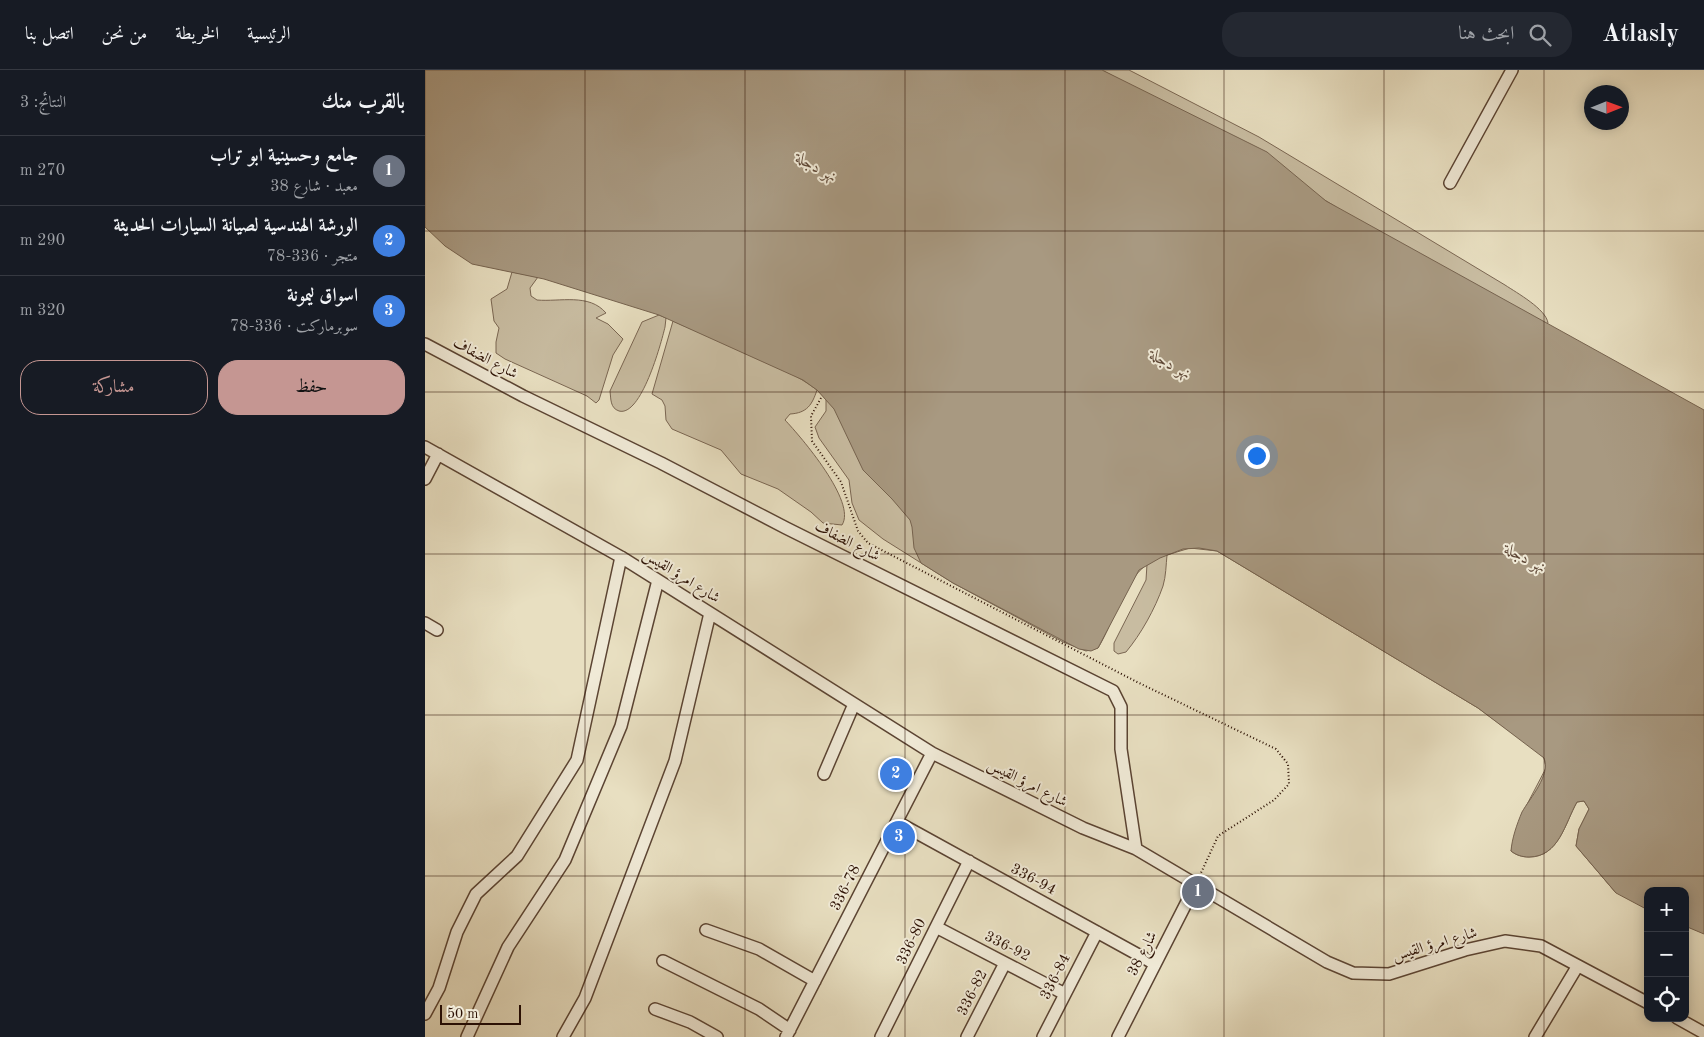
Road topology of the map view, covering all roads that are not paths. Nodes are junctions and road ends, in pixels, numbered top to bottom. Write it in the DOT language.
graph roads {
  1 [pos="1512,70"];
  2 [pos="1450,183"];
  3 [pos="425,344"];
  4 [pos="425,446"];
  5 [pos="438,454"];
  6 [pos="425,479"];
  7 [pos="621,556"];
  8 [pos="658,580"];
  9 [pos="710,613"];
  10 [pos="425,622"];
  11 [pos="437,630"];
  12 [pos="854,704"];
  13 [pos="932,752"];
  14 [pos="823,774"];
  15 [pos="897,822"];
  16 [pos="1136,849"];
  17 [pos="969,861"];
  18 [pos="1196,884"];
  19 [pos="936,927"];
  20 [pos="706,930"];
  21 [pos="1097,932"];
  22 [pos="663,962"];
  23 [pos="1005,963"];
  24 [pos="1155,964"];
  25 [pos="1577,967"];
  26 [pos="815,981"];
  27 [pos="1065,994"];
  28 [pos="1644,1001"];
  29 [pos="655,1009"];
  30 [pos="425,1014"];
  31 [pos="1685,1022"];
  32 [pos="1704,1032"];
  33 [pos="788,1033"];
  34 [pos="467,1037"];
  35 [pos="563,1037"];
  36 [pos="717,1037"];
  37 [pos="881,1037"];
  38 [pos="967,1037"];
  39 [pos="1043,1037"];
  40 [pos="1118,1037"];
  41 [pos="1535,1037"];
  1 -- 2 [label="street"];
  3 -- 16 [label="street, شارع الضفاف"];
  4 -- 5 [label="street, شارع امرؤ القيس"];
  5 -- 6 [label="street"];
  5 -- 7 [label="street, شارع امرؤ القيس"];
  7 -- 8 [label="street, شارع امرؤ القيس"];
  7 -- 30 [label="street"];
  8 -- 9 [label="street, شارع امرؤ القيس"];
  8 -- 34 [label="street"];
  9 -- 12 [label="street, شارع امرؤ القيس"];
  9 -- 35 [label="street"];
  10 -- 11 [label="street"];
  12 -- 13 [label="street, شارع امرؤ القيس"];
  12 -- 14 [label="street"];
  13 -- 15 [label="street, 336-78"];
  13 -- 16 [label="street, شارع امرؤ القيس"];
  15 -- 17 [label="street, 336-94"];
  15 -- 26 [label="street, 336-78"];
  16 -- 18 [label="street, شارع امرؤ القيس"];
  17 -- 19 [label="street, 336-80"];
  17 -- 21 [label="street, 336-94"];
  18 -- 24 [label="street, شارع 38"];
  18 -- 25 [label="street, شارع امرؤ القيس"];
  19 -- 23 [label="street, 336-92"];
  19 -- 37 [label="street, 336-80"];
  20 -- 26 [label="street"];
  21 -- 24 [label="street, 336-94"];
  21 -- 27 [label="street, 336-84"];
  22 -- 33 [label="street"];
  23 -- 27 [label="street, 336-92"];
  23 -- 38 [label="street, 336-82"];
  24 -- 40 [label="street, شارع 38"];
  25 -- 28 [label="street, شارع امرؤ القيس"];
  25 -- 41 [label="street"];
  26 -- 33 [label="street, 336-78"];
  27 -- 39 [label="street, 336-84"];
  29 -- 36 [label="street"];
  31 -- 32 [label="street"];
}
